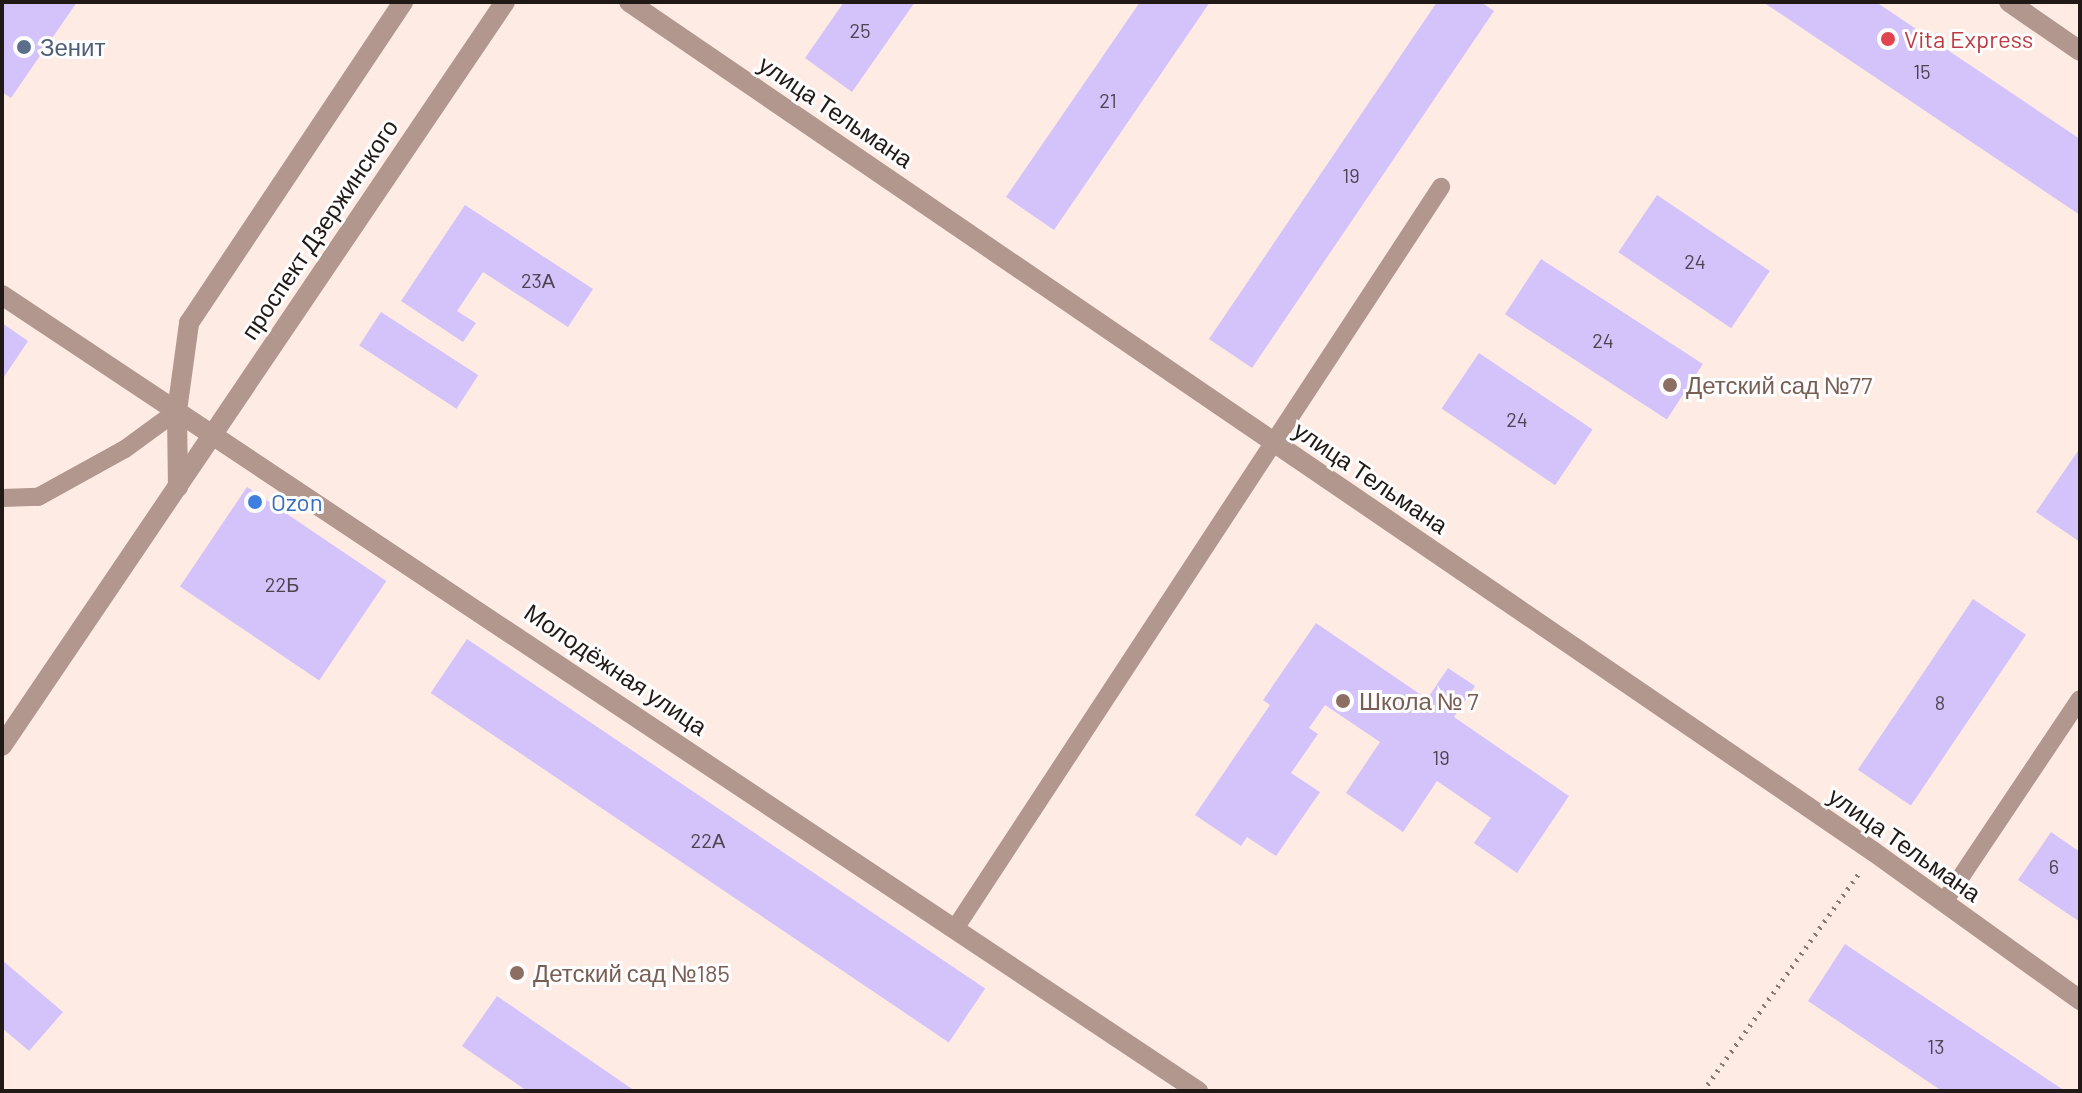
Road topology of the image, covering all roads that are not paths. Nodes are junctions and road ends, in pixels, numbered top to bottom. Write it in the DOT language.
graph roads {
  1 [pos="403,2"];
  2 [pos="505,2"];
  3 [pos="629,2"];
  4 [pos="2009,2"];
  5 [pos="2080,51"];
  6 [pos="1441,187"];
  7 [pos="2,295"];
  8 [pos="177,411"];
  9 [pos="212,432"];
  10 [pos="1277,444"];
  11 [pos="178,487"];
  12 [pos="2,498"];
  13 [pos="2080,699"];
  14 [pos="2,746"];
  15 [pos="1944,902"];
  16 [pos="956,927"];
  17 [pos="2080,1000"];
  18 [pos="1198,1091"];
  1 -- 8 [label="street"];
  2 -- 9 [label="street, проспект Дзержинского"];
  3 -- 10 [label="street, улица Тельмана"];
  4 -- 5 [label="street"];
  6 -- 10 [label="lane"];
  7 -- 8 [label="street, Молодёжная улица"];
  8 -- 9 [label="street, Молодёжная улица"];
  8 -- 11 [label="street"];
  8 -- 12 [label="lane"];
  9 -- 11 [label="street, проспект Дзержинского"];
  9 -- 16 [label="street, Молодёжная улица"];
  10 -- 15 [label="street, улица Тельмана"];
  10 -- 16 [label="lane"];
  11 -- 14 [label="street, проспект Дзержинского"];
  13 -- 15 [label="lane"];
  15 -- 17 [label="street, улица Тельмана"];
  16 -- 18 [label="street, Молодёжная улица"];
}
